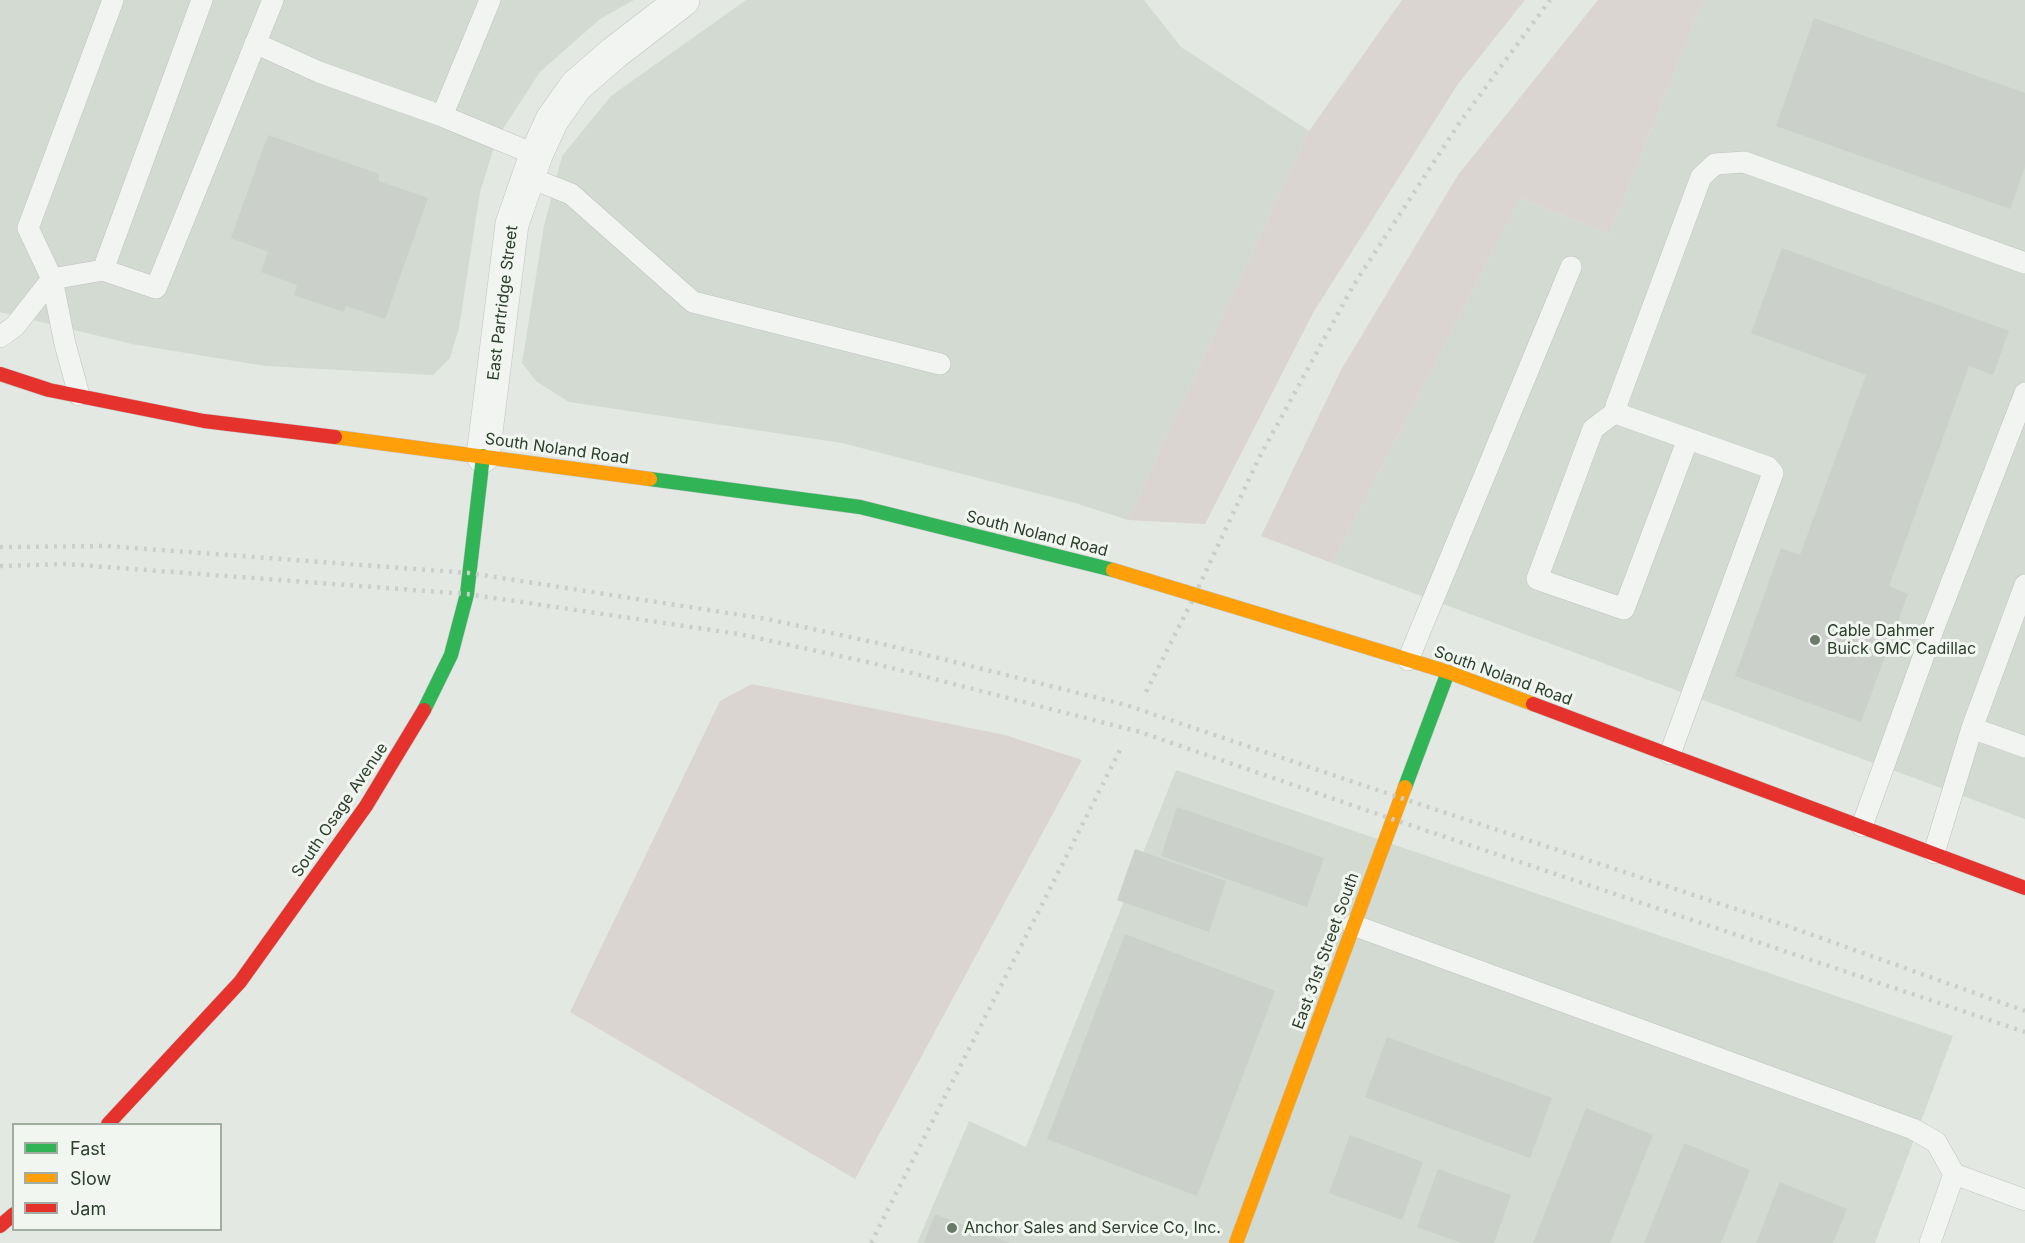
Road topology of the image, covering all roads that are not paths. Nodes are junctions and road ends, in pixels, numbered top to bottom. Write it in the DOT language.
graph roads {
  1 [pos="113,0"];
  2 [pos="202,0"];
  3 [pos="273,0"];
  4 [pos="490,0"];
  5 [pos="683,0"];
  6 [pos="255,43"];
  7 [pos="442,116"];
  8 [pos="532,166"];
  9 [pos="2025,263"];
  10 [pos="1571,267"];
  11 [pos="102,270"];
  12 [pos="52,279"];
  13 [pos="0,337"];
  14 [pos="940,364"];
  15 [pos="0,374"];
  16 [pos="2025,393"];
  17 [pos="79,395"];
  18 [pos="1618,410"];
  19 [pos="1688,439"];
  20 [pos="483,456"];
  21 [pos="2025,585"];
  22 [pos="1408,660"];
  23 [pos="1448,672"];
  24 [pos="1972,728"];
  25 [pos="2025,747"];
  26 [pos="1670,754"];
  27 [pos="1862,826"];
  28 [pos="1934,853"];
  29 [pos="2025,888"];
  30 [pos="1353,925"];
  31 [pos="110,1123"];
  32 [pos="1954,1174"];
  33 [pos="2025,1200"];
  34 [pos="12,1216"];
  35 [pos="0,1226"];
  36 [pos="1236,1243"];
  37 [pos="1930,1243"];
  1 -- 12 [label="lane"];
  2 -- 11 [label="lane"];
  3 -- 6 [label="lane"];
  4 -- 7 [label="lane"];
  5 -- 8 [label="street, East Partridge Street"];
  6 -- 7 [label="lane"];
  6 -- 11 [label="lane"];
  7 -- 8 [label="lane"];
  8 -- 14 [label="lane"];
  8 -- 20 [label="street, East Partridge Street"];
  9 -- 18 [label="lane"];
  10 -- 22 [label="lane"];
  11 -- 12 [label="lane"];
  12 -- 13 [label="lane"];
  12 -- 17 [label="lane"];
  15 -- 17 [label="main road, South Noland Road"];
  16 -- 27 [label="lane"];
  17 -- 20 [label="main road, South Noland Road"];
  18 -- 19 [label="lane"];
  18 -- 19 [label="lane"];
  19 -- 26 [label="lane"];
  20 -- 22 [label="main road, South Noland Road, bridge"];
  20 -- 31 [label="main road, South Osage Avenue"];
  21 -- 24 [label="lane"];
  22 -- 23 [label="main road, South Noland Road"];
  23 -- 26 [label="main road, South Noland Road"];
  23 -- 30 [label="main road, East 31st Street South"];
  24 -- 25 [label="lane"];
  24 -- 28 [label="lane"];
  26 -- 27 [label="main road, South Noland Road"];
  27 -- 28 [label="main road, South Noland Road"];
  28 -- 29 [label="main road, South Noland Road"];
  30 -- 32 [label="lane"];
  30 -- 36 [label="main road, East 31st Street South"];
  32 -- 33 [label="lane"];
  32 -- 37 [label="lane"];
  34 -- 35 [label="main road"];
}
